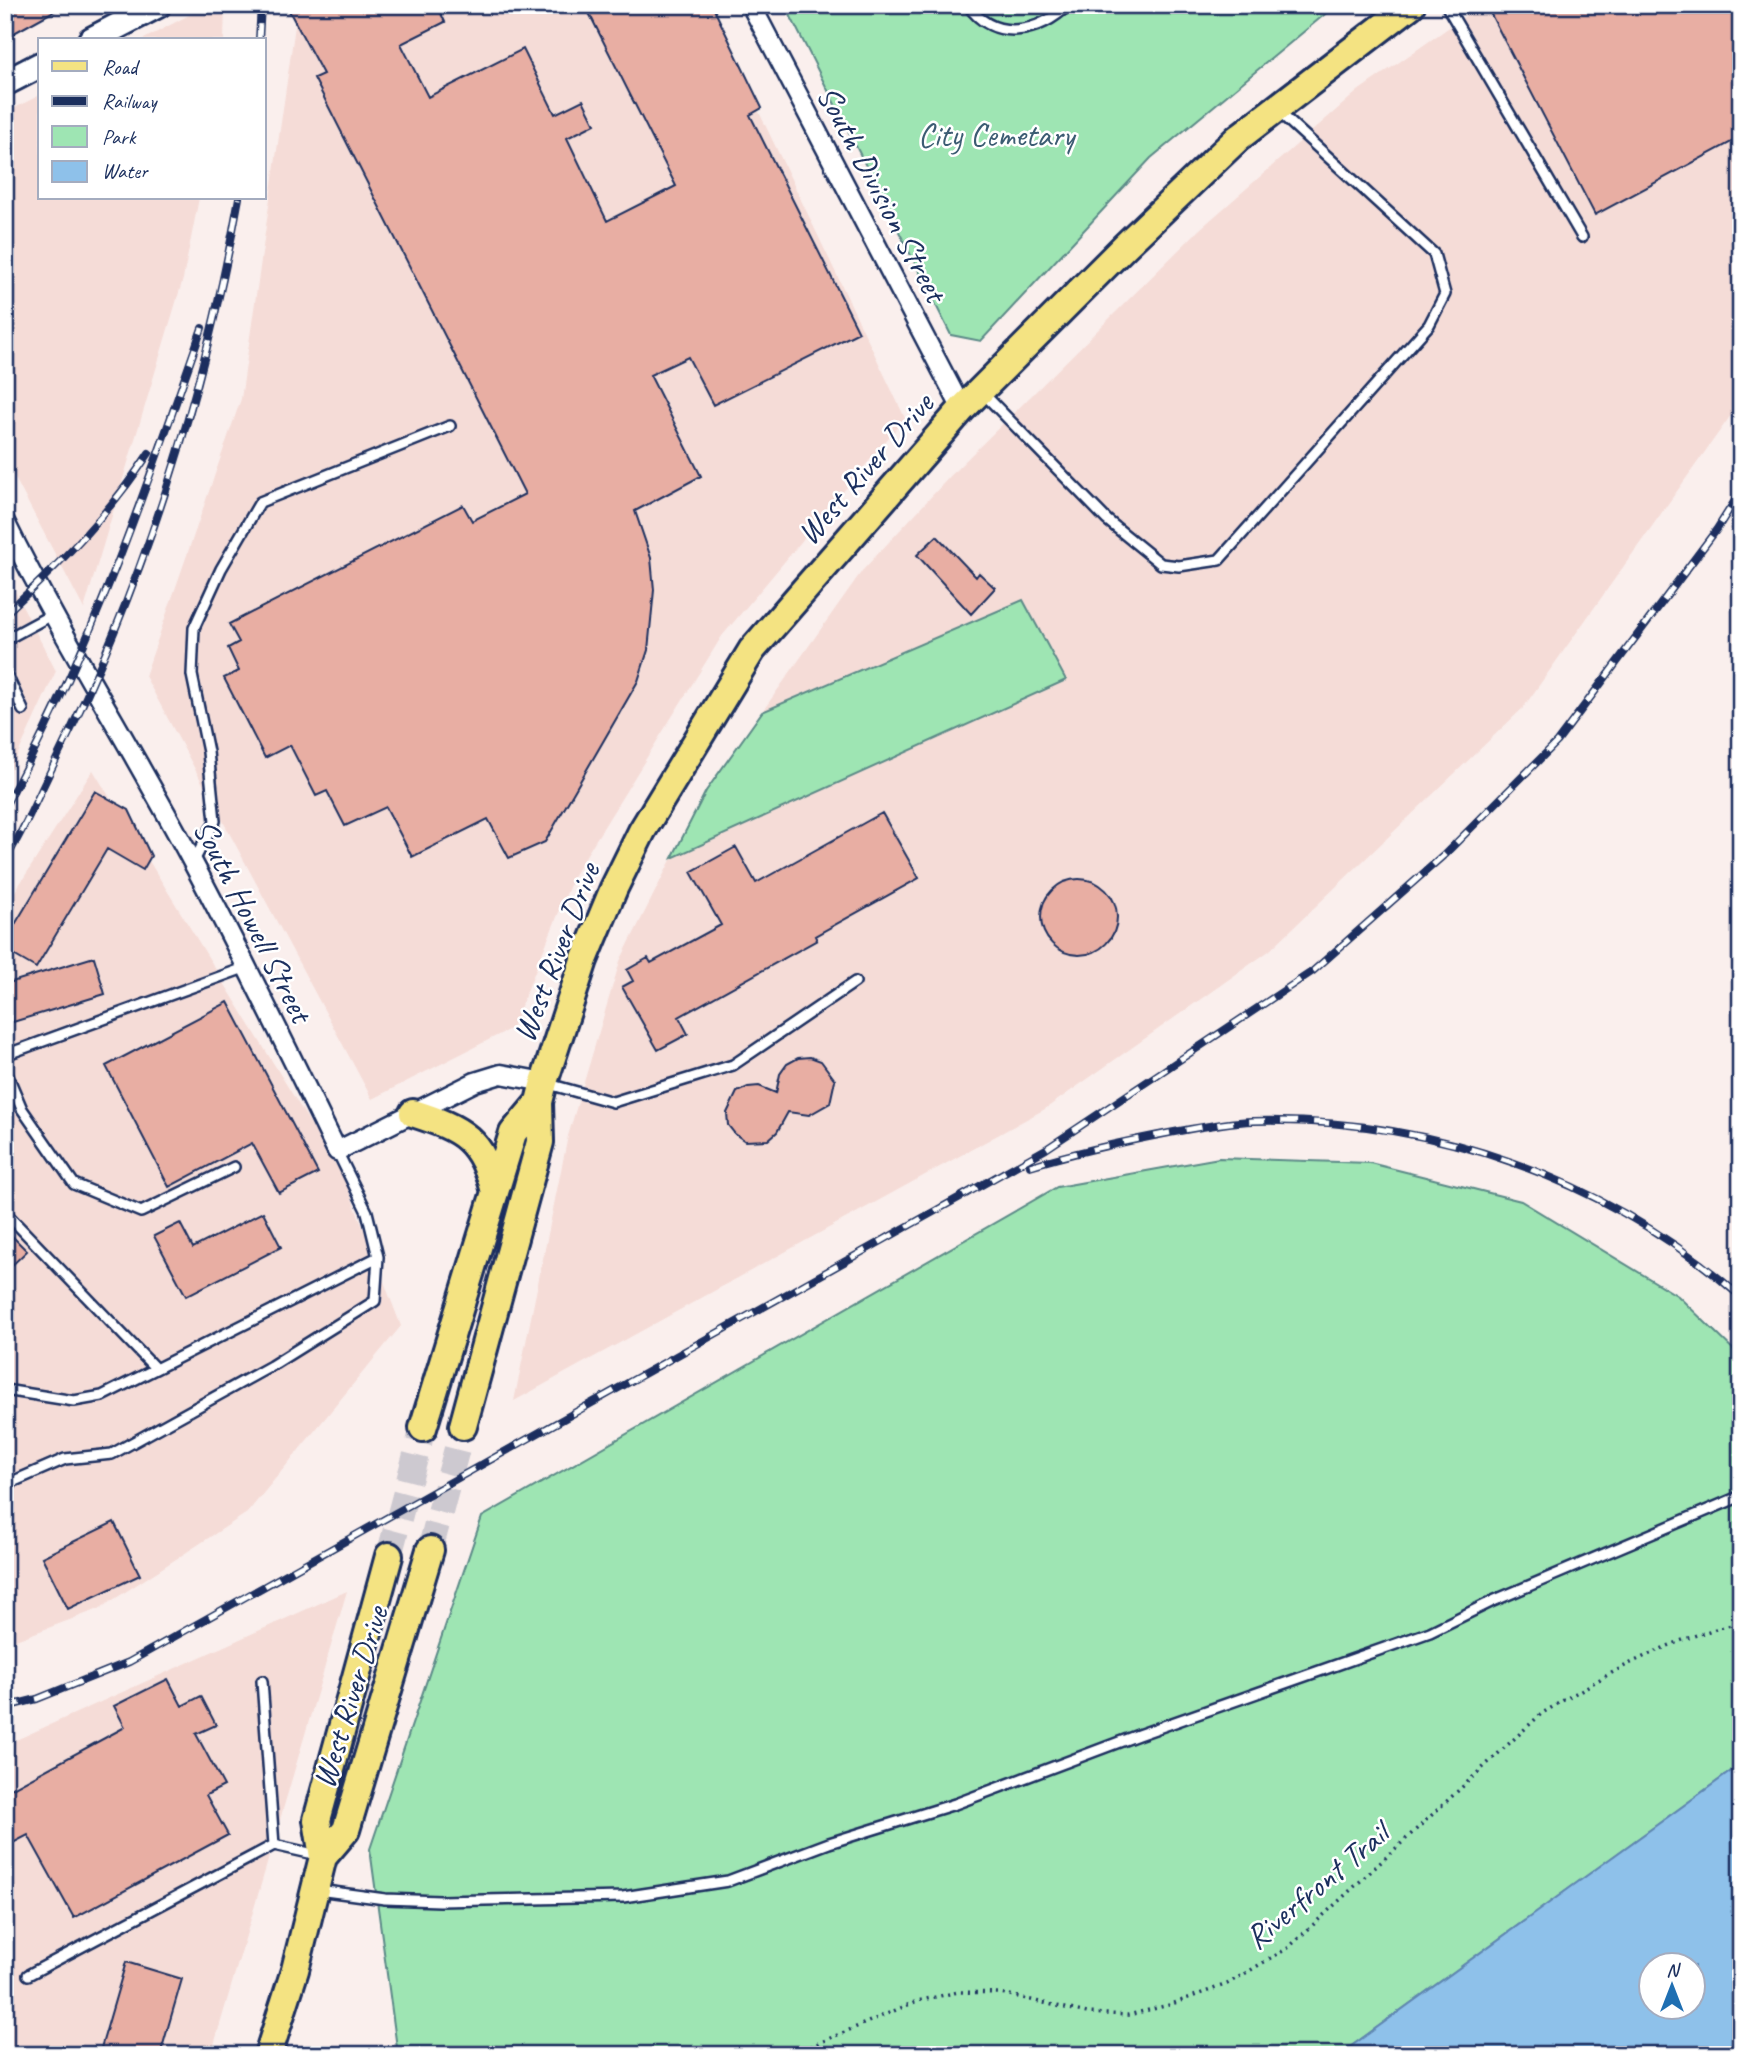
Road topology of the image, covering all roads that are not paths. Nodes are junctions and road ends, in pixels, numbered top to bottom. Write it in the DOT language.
graph roads {
  1 [pos="158,5"];
  2 [pos="751,5"];
  3 [pos="968,5"];
  4 [pos="1068,5"];
  5 [pos="1411,5"];
  6 [pos="1446,5"];
  7 [pos="120,14"];
  8 [pos="93,38"];
  9 [pos="38,66"];
  10 [pos="5,83"];
  11 [pos="1275,108"];
  12 [pos="1582,237"];
  13 [pos="971,400"];
  14 [pos="450,426"];
  15 [pos="5,522"];
  16 [pos="52,614"];
  17 [pos="5,640"];
  18 [pos="5,671"];
  19 [pos="23,710"];
  20 [pos="193,863"];
  21 [pos="247,968"];
  22 [pos="855,982"];
  23 [pos="5,1055"];
  24 [pos="5,1069"];
  25 [pos="541,1092"];
  26 [pos="413,1113"];
  27 [pos="337,1151"];
  28 [pos="234,1167"];
  29 [pos="495,1192"];
  30 [pos="5,1212"];
  31 [pos="378,1257"];
  32 [pos="155,1368"];
  33 [pos="5,1390"];
  34 [pos="463,1426"];
  35 [pos="423,1429"];
  36 [pos="5,1485"];
  37 [pos="1741,1496"];
  38 [pos="430,1550"];
  39 [pos="389,1556"];
  40 [pos="262,1682"];
  41 [pos="274,1845"];
  42 [pos="323,1857"];
  43 [pos="314,1890"];
  44 [pos="28,1976"];
  45 [pos="268,2055"];
  1 -- 7 [label="street"];
  2 -- 13 [label="street, South Division Street"];
  3 -- 4 [label="lane"];
  5 -- 11 [label="main road, West River Drive"];
  6 -- 12 [label="lane"];
  7 -- 8 [label="street"];
  9 -- 10 [label="street"];
  11 -- 13 [label="main road, West River Drive"];
  11 -- 13 [label="lane"];
  13 -- 25 [label="main road, West River Drive"];
  14 -- 20 [label="lane"];
  15 -- 16 [label="street, South Howell Street"];
  16 -- 17 [label="lane"];
  16 -- 20 [label="street, South Howell Street"];
  18 -- 19 [label="lane"];
  20 -- 21 [label="street, South Howell Street"];
  21 -- 23 [label="lane"];
  21 -- 27 [label="street, South Howell Street"];
  22 -- 25 [label="lane"];
  24 -- 28 [label="lane"];
  25 -- 26 [label="street"];
  25 -- 29 [label="main road, West River Drive"];
  25 -- 34 [label="main road, West River Drive"];
  26 -- 27 [label="street"];
  26 -- 29 [label="main road"];
  27 -- 31 [label="lane"];
  29 -- 35 [label="main road, West River Drive"];
  30 -- 32 [label="lane"];
  31 -- 32 [label="lane"];
  31 -- 36 [label="lane"];
  32 -- 33 [label="lane"];
  37 -- 43 [label="lane"];
  38 -- 42 [label="main road, West River Drive"];
  39 -- 42 [label="main road, West River Drive"];
  40 -- 41 [label="lane"];
  41 -- 42 [label="lane"];
  41 -- 44 [label="lane"];
  42 -- 43 [label="main road, West River Drive"];
  43 -- 45 [label="main road, West River Drive"];
}
